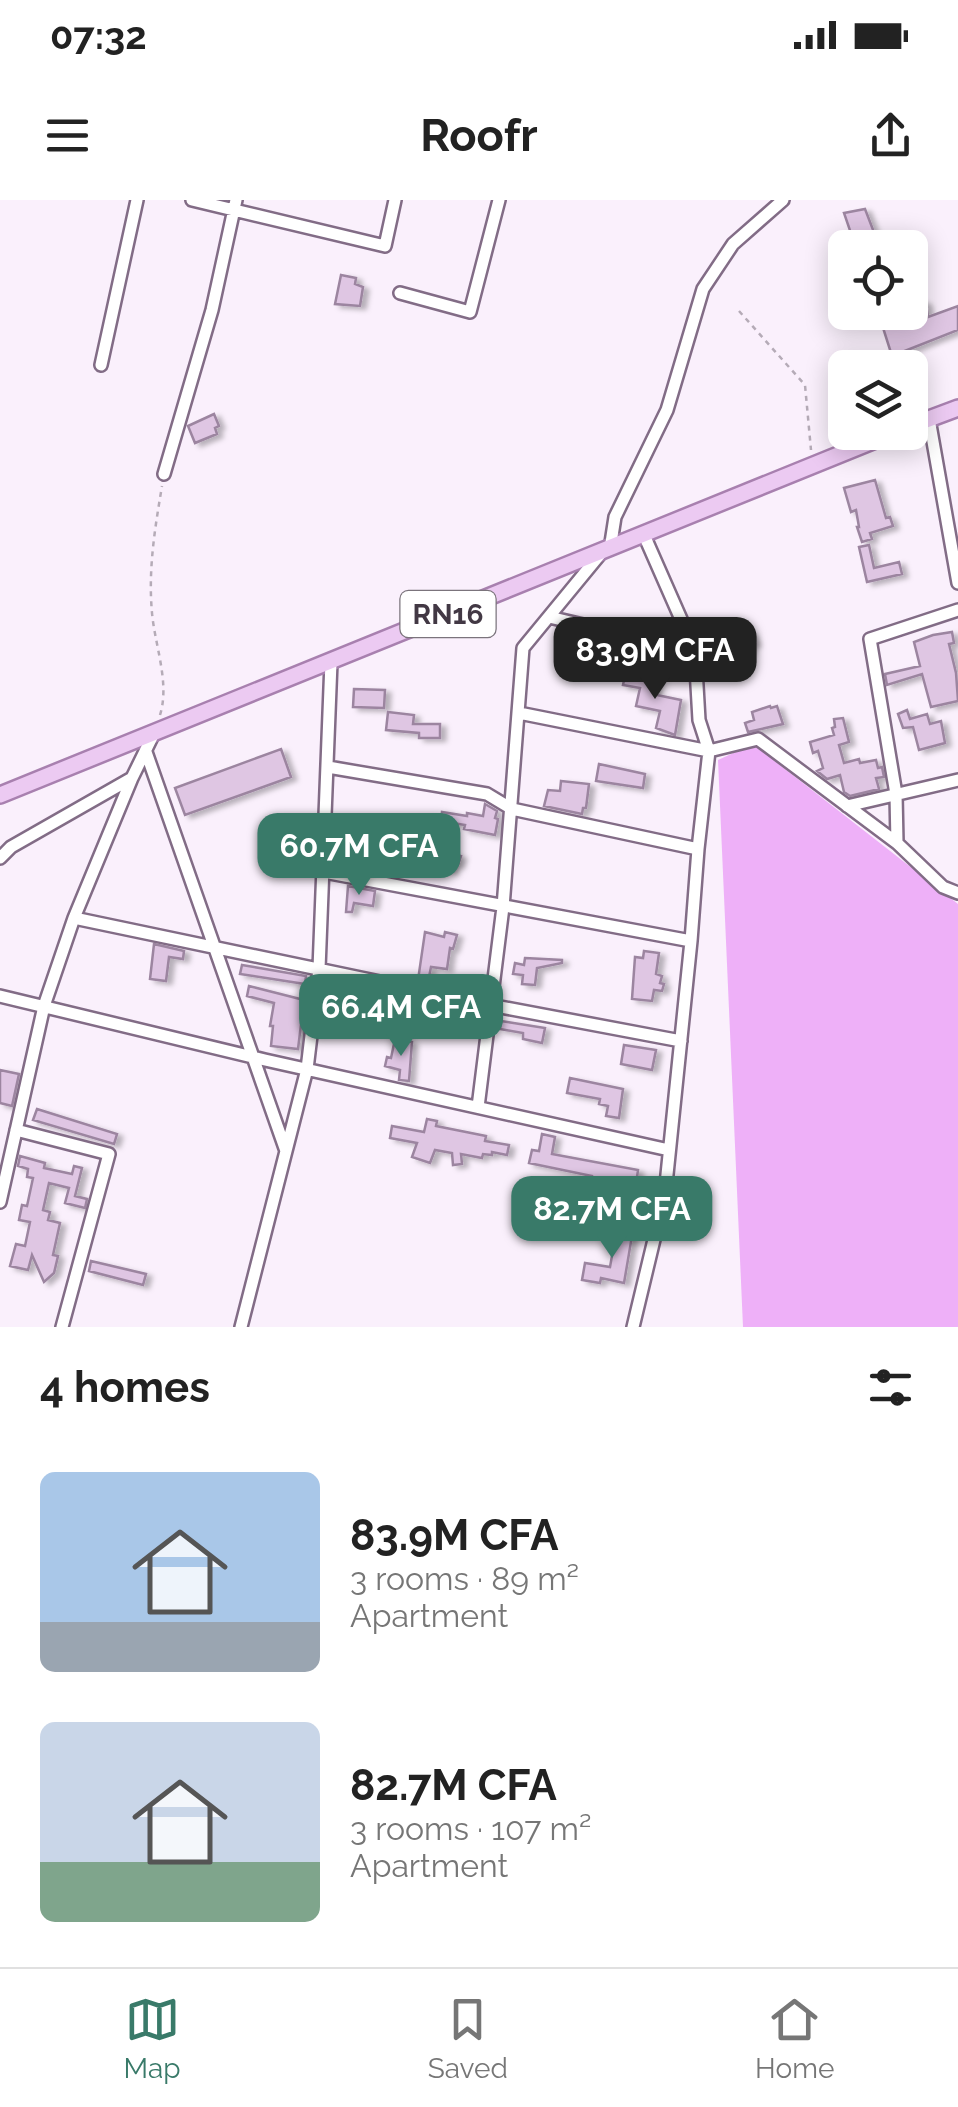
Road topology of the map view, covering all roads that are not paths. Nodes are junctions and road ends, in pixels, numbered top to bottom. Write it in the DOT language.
graph roads {
  1 [pos="137,200"];
  2 [pos="192,200"];
  3 [pos="396,200"];
  4 [pos="499,200"];
  5 [pos="783,200"];
  6 [pos="235,205"];
  7 [pos="400,293"];
  8 [pos="101,365"];
  9 [pos="958,408"];
  10 [pos="929,418"];
  11 [pos="851,450"];
  12 [pos="164,474"];
  13 [pos="644,536"];
  14 [pos="606,551"];
  15 [pos="958,582"];
  16 [pos="958,610"];
  17 [pos="549,617"];
  18 [pos="696,651"];
  19 [pos="331,662"];
  20 [pos="519,713"];
  21 [pos="154,733"];
  22 [pos="709,750"];
  23 [pos="146,752"];
  24 [pos="328,767"];
  25 [pos="132,778"];
  26 [pos="958,780"];
  27 [pos="0,794"];
  28 [pos="896,794"];
  29 [pos="848,806"];
  30 [pos="512,809"];
  31 [pos="897,844"];
  32 [pos="698,849"];
  33 [pos="0,858"];
  34 [pos="324,872"];
  35 [pos="958,893"];
  36 [pos="503,907"];
  37 [pos="74,918"];
  38 [pos="691,942"];
  39 [pos="214,947"];
  40 [pos="319,969"];
  41 [pos="0,996"];
  42 [pos="490,1005"];
  43 [pos="44,1006"];
  44 [pos="680,1041"];
  45 [pos="253,1058"];
  46 [pos="306,1069"];
  47 [pos="478,1107"];
  48 [pos="16,1130"];
  49 [pos="669,1150"];
  50 [pos="286,1151"];
  51 [pos="0,1202"];
  52 [pos="62,1327"];
  53 [pos="241,1327"];
  54 [pos="634,1327"];
  1 -- 8 [label="street"];
  2 -- 6 [label="street"];
  3 -- 6 [label="street"];
  4 -- 7 [label="street"];
  5 -- 14 [label="street"];
  6 -- 12 [label="street"];
  9 -- 10 [label="main road"];
  10 -- 15 [label="street"];
  11 -- 13 [label="main road, RN16"];
  13 -- 14 [label="main road, RN16"];
  13 -- 18 [label="street"];
  14 -- 17 [label="street"];
  14 -- 19 [label="main road, RN16"];
  16 -- 28 [label="street"];
  17 -- 18 [label="street"];
  17 -- 20 [label="street"];
  18 -- 22 [label="street"];
  19 -- 21 [label="main road, RN16"];
  19 -- 24 [label="street"];
  20 -- 22 [label="street"];
  20 -- 30 [label="street"];
  21 -- 23 [label="street"];
  21 -- 27 [label="main road, RN16"];
  22 -- 29 [label="street"];
  22 -- 32 [label="street"];
  23 -- 25 [label="street"];
  23 -- 39 [label="street"];
  24 -- 30 [label="street"];
  24 -- 34 [label="street"];
  25 -- 33 [label="street"];
  25 -- 37 [label="street"];
  26 -- 28 [label="street"];
  28 -- 29 [label="street"];
  28 -- 31 [label="street"];
  29 -- 31 [label="street"];
  30 -- 32 [label="street"];
  30 -- 36 [label="street"];
  31 -- 35 [label="street"];
  32 -- 38 [label="street"];
  34 -- 36 [label="street"];
  34 -- 40 [label="street"];
  36 -- 38 [label="street"];
  36 -- 42 [label="street"];
  37 -- 39 [label="street"];
  37 -- 43 [label="street"];
  38 -- 44 [label="street"];
  39 -- 40 [label="street"];
  39 -- 45 [label="street"];
  40 -- 42 [label="street"];
  40 -- 46 [label="street"];
  41 -- 43 [label="street"];
  42 -- 44 [label="street"];
  42 -- 47 [label="street"];
  43 -- 45 [label="street"];
  43 -- 48 [label="street"];
  44 -- 49 [label="street"];
  45 -- 46 [label="street"];
  45 -- 50 [label="street"];
  46 -- 47 [label="street"];
  46 -- 50 [label="street"];
  47 -- 49 [label="street"];
  48 -- 51 [label="street"];
  48 -- 52 [label="street"];
  49 -- 54 [label="street"];
  50 -- 53 [label="street"];
}
